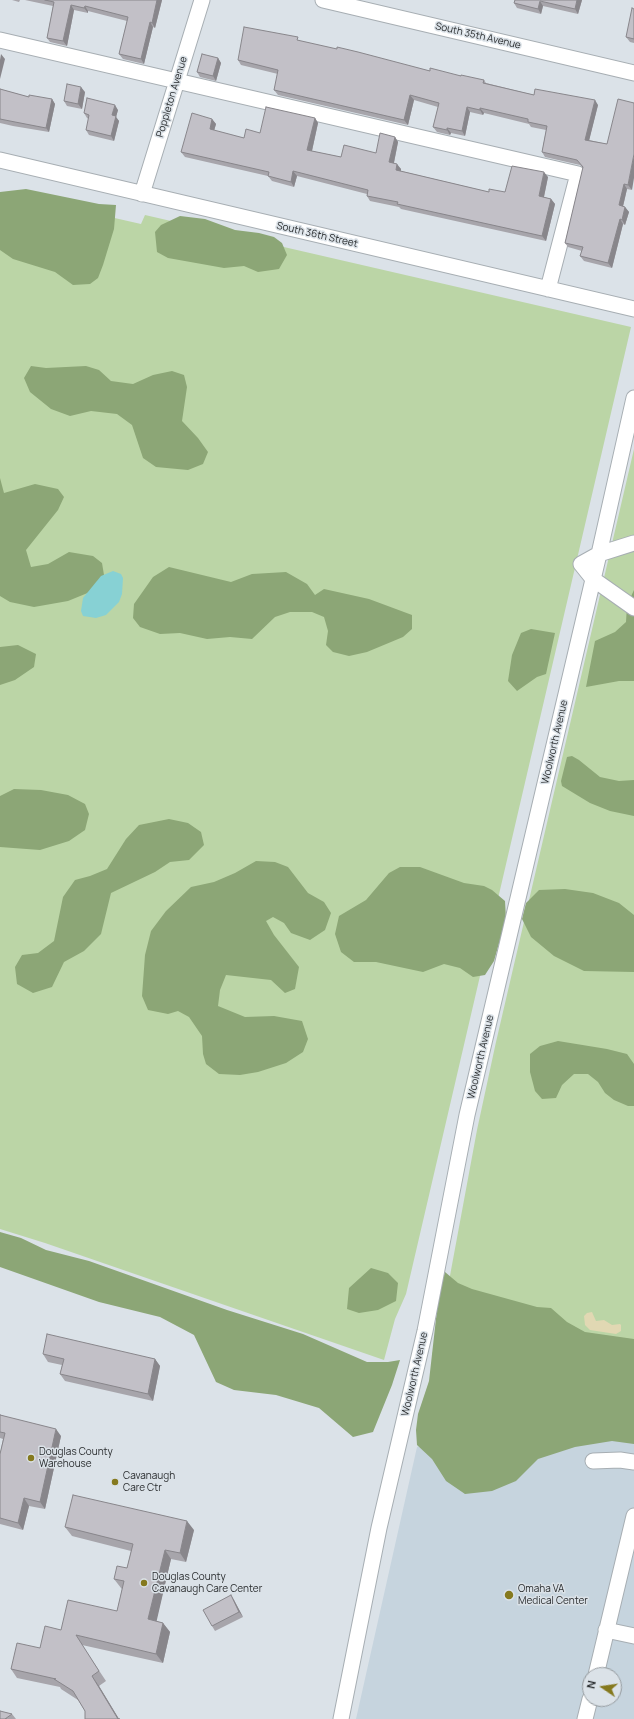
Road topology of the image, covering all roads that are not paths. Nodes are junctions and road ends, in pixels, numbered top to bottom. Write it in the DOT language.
graph roads {
  1 [pos="202,0"];
  2 [pos="323,0"];
  3 [pos="0,40"];
  4 [pos="634,73"];
  5 [pos="176,82"];
  6 [pos="0,160"];
  7 [pos="142,194"];
  8 [pos="548,289"];
  9 [pos="634,309"];
  10 [pos="634,398"];
  11 [pos="634,543"];
  12 [pos="599,554"];
  13 [pos="593,579"];
  14 [pos="634,608"];
  15 [pos="593,1461"];
  16 [pos="634,1462"];
  17 [pos="634,1516"];
  18 [pos="606,1630"];
  19 [pos="634,1636"];
  20 [pos="598,1667"];
  21 [pos="588,1707"];
  22 [pos="341,1719"];
  23 [pos="586,1719"];
  1 -- 5 [label="street, Poppleton Avenue"];
  2 -- 4 [label="street, South 35th Avenue"];
  3 -- 5 [label="street"];
  5 -- 7 [label="street, Poppleton Avenue"];
  5 -- 8 [label="street"];
  6 -- 7 [label="street, South 36th Street"];
  7 -- 8 [label="street, South 36th Street"];
  8 -- 9 [label="street, South 36th Street"];
  10 -- 12 [label="street, Woolworth Avenue"];
  11 -- 12 [label="street"];
  12 -- 13 [label="street, Woolworth Avenue"];
  13 -- 14 [label="street"];
  13 -- 22 [label="street, Woolworth Avenue"];
  15 -- 16 [label="street"];
  17 -- 18 [label="street"];
  18 -- 19 [label="street"];
  18 -- 20 [label="street"];
  21 -- 23 [label="street"];
}
